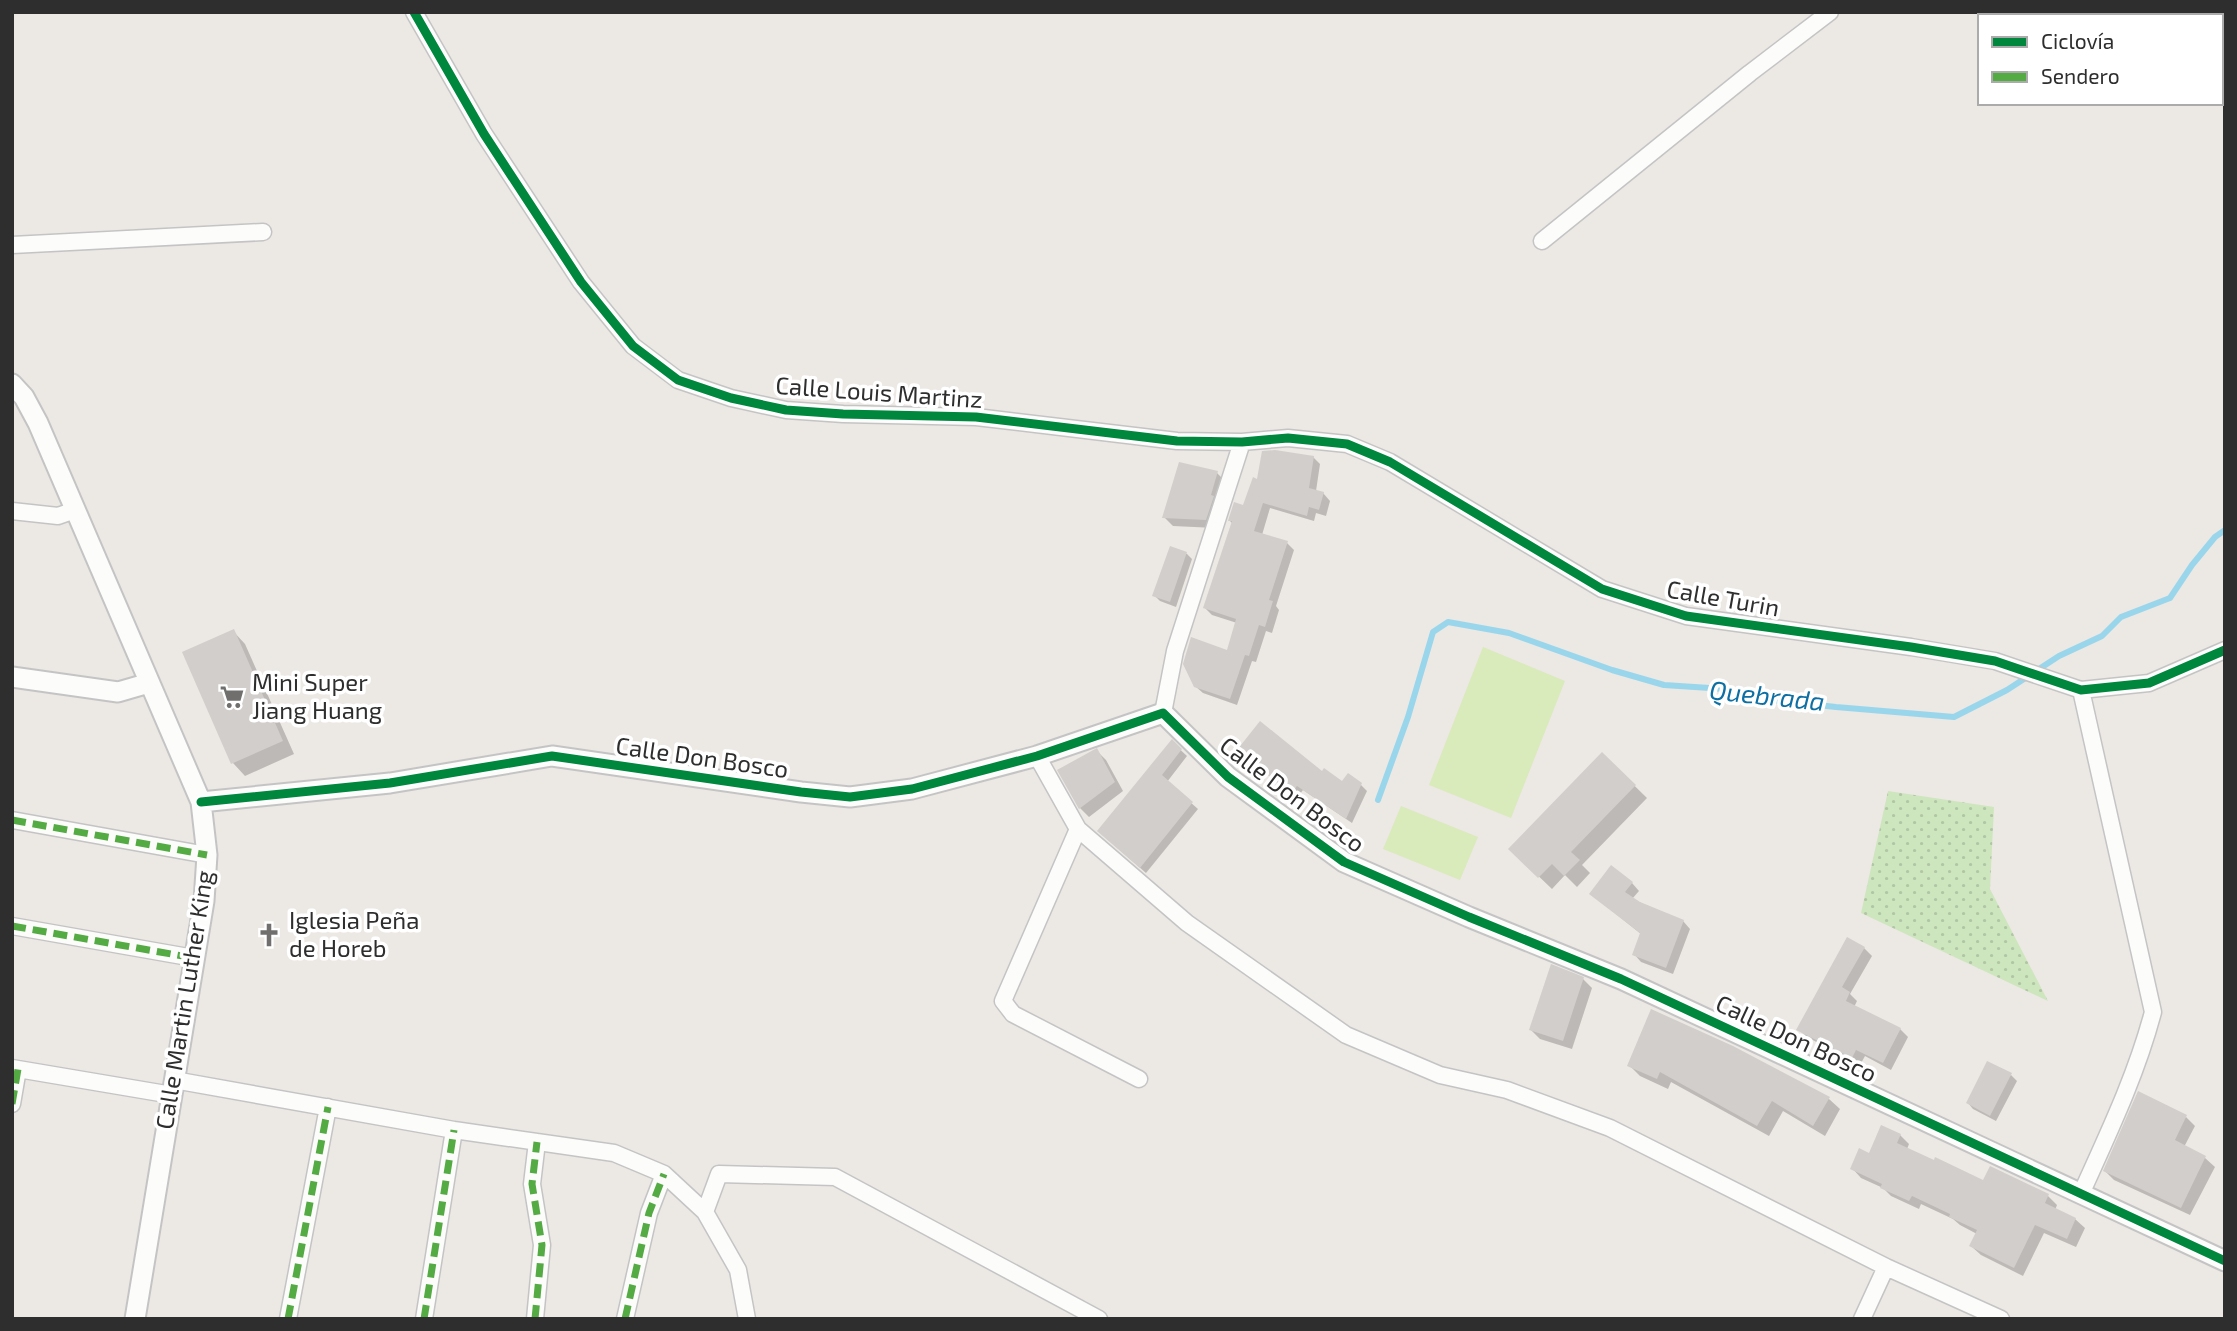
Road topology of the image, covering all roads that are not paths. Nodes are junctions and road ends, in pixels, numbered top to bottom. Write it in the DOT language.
graph roads {
  1 [pos="414,12"];
  2 [pos="1830,12"];
  3 [pos="263,232"];
  4 [pos="1542,241"];
  5 [pos="12,245"];
  6 [pos="12,384"];
  7 [pos="1242,442"];
  8 [pos="75,510"];
  9 [pos="12,511"];
  10 [pos="2225,650"];
  11 [pos="12,677"];
  12 [pos="149,683"];
  13 [pos="2081,690"];
  14 [pos="1163,713"];
  15 [pos="1037,756"];
  16 [pos="201,802"];
  17 [pos="12,820"];
  18 [pos="1078,829"];
  19 [pos="207,855"];
  20 [pos="12,926"];
  21 [pos="194,958"];
  22 [pos="15,1069"];
  23 [pos="1139,1079"];
  24 [pos="173,1087"];
  25 [pos="12,1104"];
  26 [pos="327,1107"];
  27 [pos="454,1130"];
  28 [pos="537,1142"];
  29 [pos="664,1174"];
  30 [pos="2081,1194"];
  31 [pos="705,1212"];
  32 [pos="2225,1261"];
  33 [pos="1886,1266"];
  34 [pos="135,1319"];
  35 [pos="288,1319"];
  36 [pos="424,1319"];
  37 [pos="534,1319"];
  38 [pos="625,1319"];
  39 [pos="747,1319"];
  40 [pos="1099,1319"];
  41 [pos="1862,1319"];
  42 [pos="2001,1319"];
  1 -- 7 [label="street, Calle Louis Martinz"];
  2 -- 4 [label="street"];
  3 -- 5 [label="street"];
  6 -- 8 [label="street, Calle Martin Luther King"];
  7 -- 13 [label="street, Calle Turin"];
  7 -- 14 [label="street"];
  8 -- 9 [label="street"];
  8 -- 12 [label="street, Calle Martin Luther King"];
  10 -- 13 [label="street, Calle Turin"];
  11 -- 12 [label="street"];
  12 -- 16 [label="street, Calle Martin Luther King"];
  13 -- 30 [label="street"];
  14 -- 15 [label="street, Calle Don Bosco"];
  14 -- 30 [label="street, Calle Don Bosco"];
  15 -- 16 [label="street, Calle Don Bosco"];
  15 -- 18 [label="street"];
  16 -- 19 [label="street, Calle Martin Luther King"];
  17 -- 19 [label="street"];
  18 -- 23 [label="street"];
  18 -- 33 [label="street"];
  19 -- 21 [label="street, Calle Martin Luther King"];
  20 -- 21 [label="street"];
  21 -- 24 [label="street, Calle Martin Luther King"];
  22 -- 24 [label="street"];
  22 -- 25 [label="street"];
  24 -- 26 [label="street"];
  24 -- 34 [label="street, Calle Martin Luther King"];
  26 -- 27 [label="street"];
  26 -- 35 [label="street"];
  27 -- 28 [label="street"];
  27 -- 36 [label="street"];
  28 -- 29 [label="street"];
  28 -- 37 [label="street"];
  29 -- 31 [label="street"];
  29 -- 38 [label="street"];
  30 -- 32 [label="street, Calle Don Bosco"];
  31 -- 39 [label="street"];
  31 -- 40 [label="street"];
  33 -- 41 [label="street"];
  33 -- 42 [label="street"];
}
